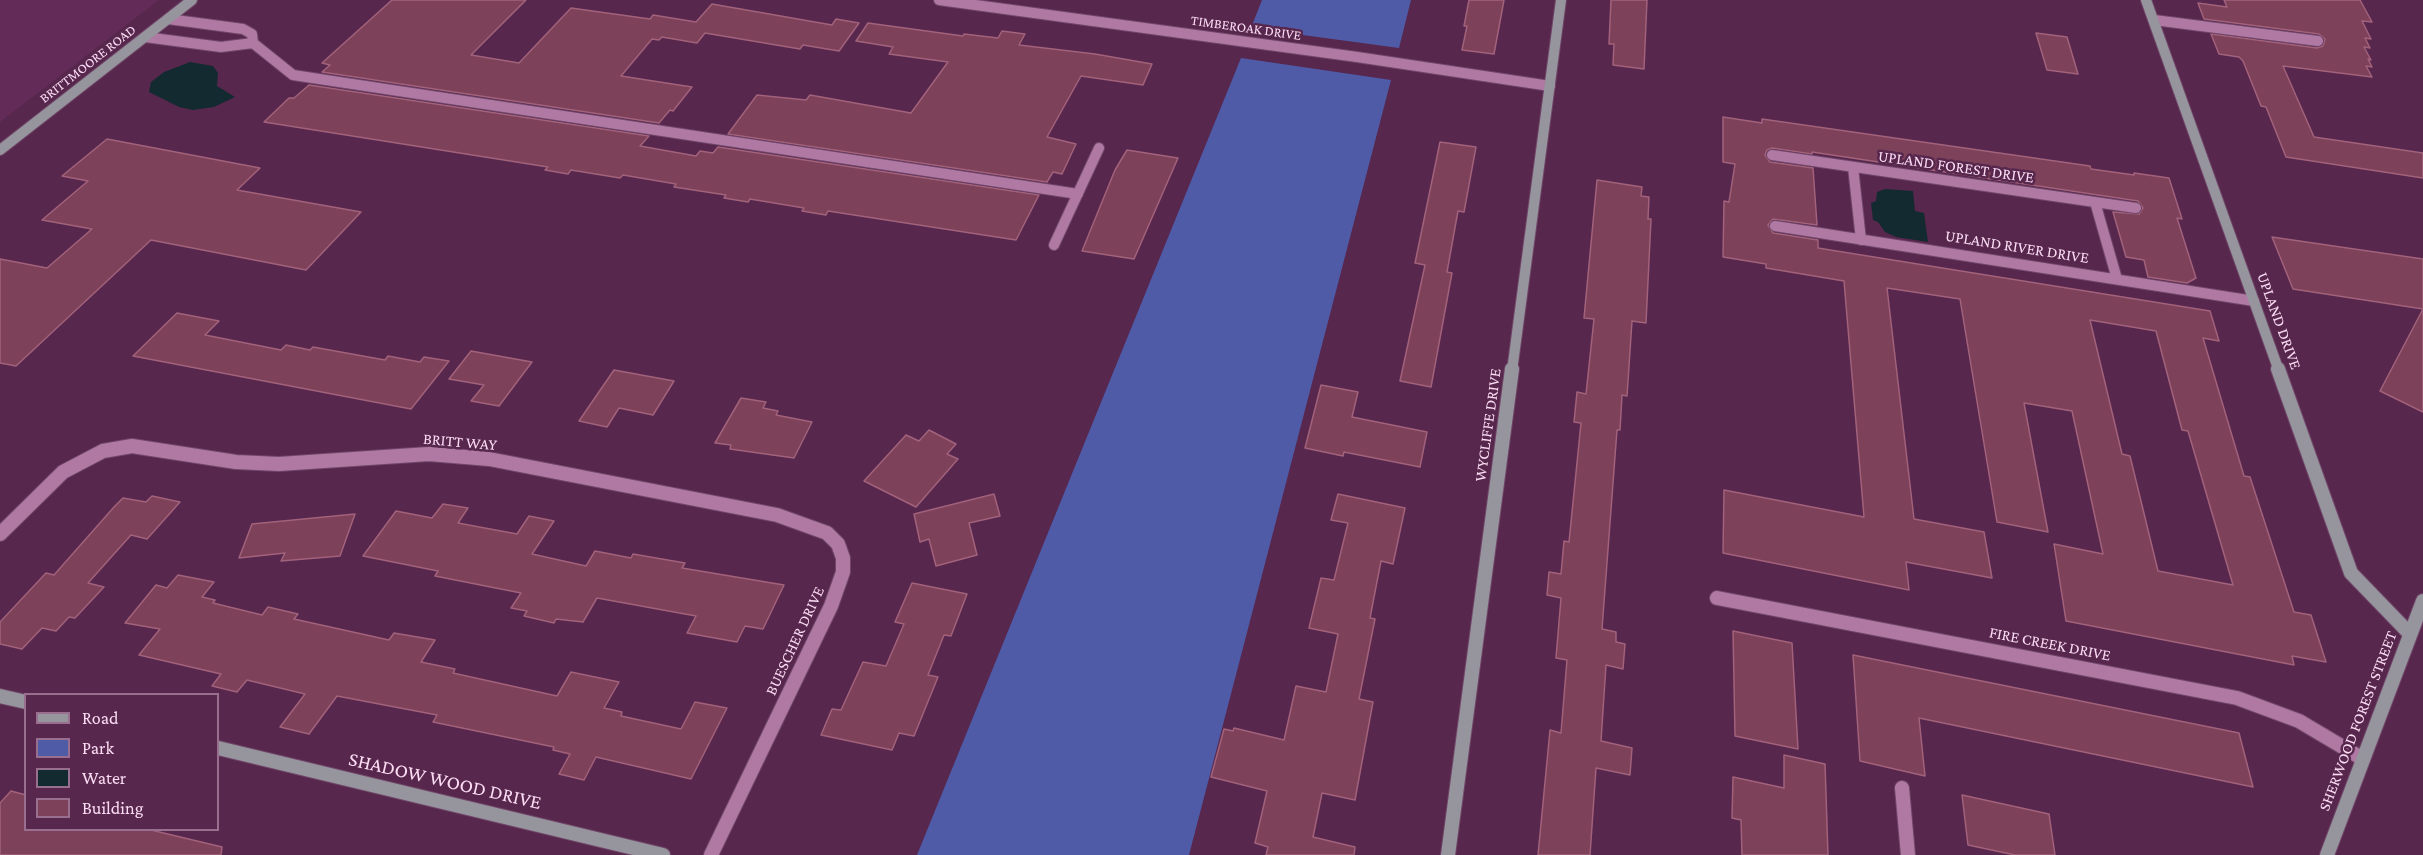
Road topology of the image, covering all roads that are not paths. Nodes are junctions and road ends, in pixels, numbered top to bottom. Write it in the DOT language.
graph roads {
  1 [pos="192,0"];
  2 [pos="939,0"];
  3 [pos="1561,0"];
  4 [pos="2146,0"];
  5 [pos="168,19"];
  6 [pos="2154,20"];
  7 [pos="145,36"];
  8 [pos="2318,41"];
  9 [pos="253,43"];
  10 [pos="1550,86"];
  11 [pos="1099,148"];
  12 [pos="0,150"];
  13 [pos="1772,155"];
  14 [pos="1853,167"];
  15 [pos="1078,194"];
  16 [pos="2096,202"];
  17 [pos="2136,208"];
  18 [pos="1774,226"];
  19 [pos="1861,240"];
  20 [pos="1054,245"];
  21 [pos="2117,279"];
  22 [pos="2254,301"];
  23 [pos="729,506"];
  24 [pos="0,534"];
  25 [pos="1718,598"];
  26 [pos="2423,601"];
  27 [pos="2410,634"];
  28 [pos="0,696"];
  29 [pos="24,702"];
  30 [pos="219,748"];
  31 [pos="2364,759"];
  32 [pos="1902,788"];
  33 [pos="663,855"];
  34 [pos="711,855"];
  35 [pos="1448,855"];
  36 [pos="1908,855"];
  37 [pos="2327,855"];
  1 -- 5 [label="street, BRITTMOORE ROAD"];
  2 -- 10 [label="street, TIMBEROAK DRIVE"];
  3 -- 10 [label="street, WYCLIFFE DRIVE"];
  4 -- 6 [label="street, UPLAND DRIVE"];
  5 -- 7 [label="street, BRITTMOORE ROAD"];
  5 -- 9 [label="street"];
  6 -- 8 [label="street"];
  6 -- 22 [label="street, UPLAND DRIVE"];
  7 -- 9 [label="street"];
  7 -- 12 [label="street, BRITTMOORE ROAD"];
  9 -- 15 [label="street"];
  10 -- 35 [label="street, WYCLIFFE DRIVE"];
  11 -- 15 [label="street"];
  13 -- 14 [label="street, UPLAND FOREST DRIVE"];
  14 -- 16 [label="street, UPLAND FOREST DRIVE"];
  14 -- 19 [label="street"];
  15 -- 20 [label="street"];
  16 -- 17 [label="street, UPLAND FOREST DRIVE"];
  16 -- 21 [label="street"];
  18 -- 19 [label="street, UPLAND RIVER DRIVE"];
  19 -- 21 [label="street, UPLAND RIVER DRIVE"];
  21 -- 22 [label="street, UPLAND RIVER DRIVE"];
  22 -- 27 [label="street, UPLAND DRIVE"];
  23 -- 24 [label="street, BRITT WAY"];
  23 -- 34 [label="street, BUESCHER DRIVE"];
  25 -- 31 [label="street, FIRE CREEK DRIVE"];
  26 -- 27 [label="street, SHERWOOD FOREST STREET"];
  27 -- 31 [label="street, SHERWOOD FOREST STREET"];
  28 -- 29 [label="street"];
  30 -- 33 [label="street, SHADOW WOOD DRIVE"];
  31 -- 37 [label="street, SHERWOOD FOREST STREET"];
  32 -- 36 [label="street"];
}
